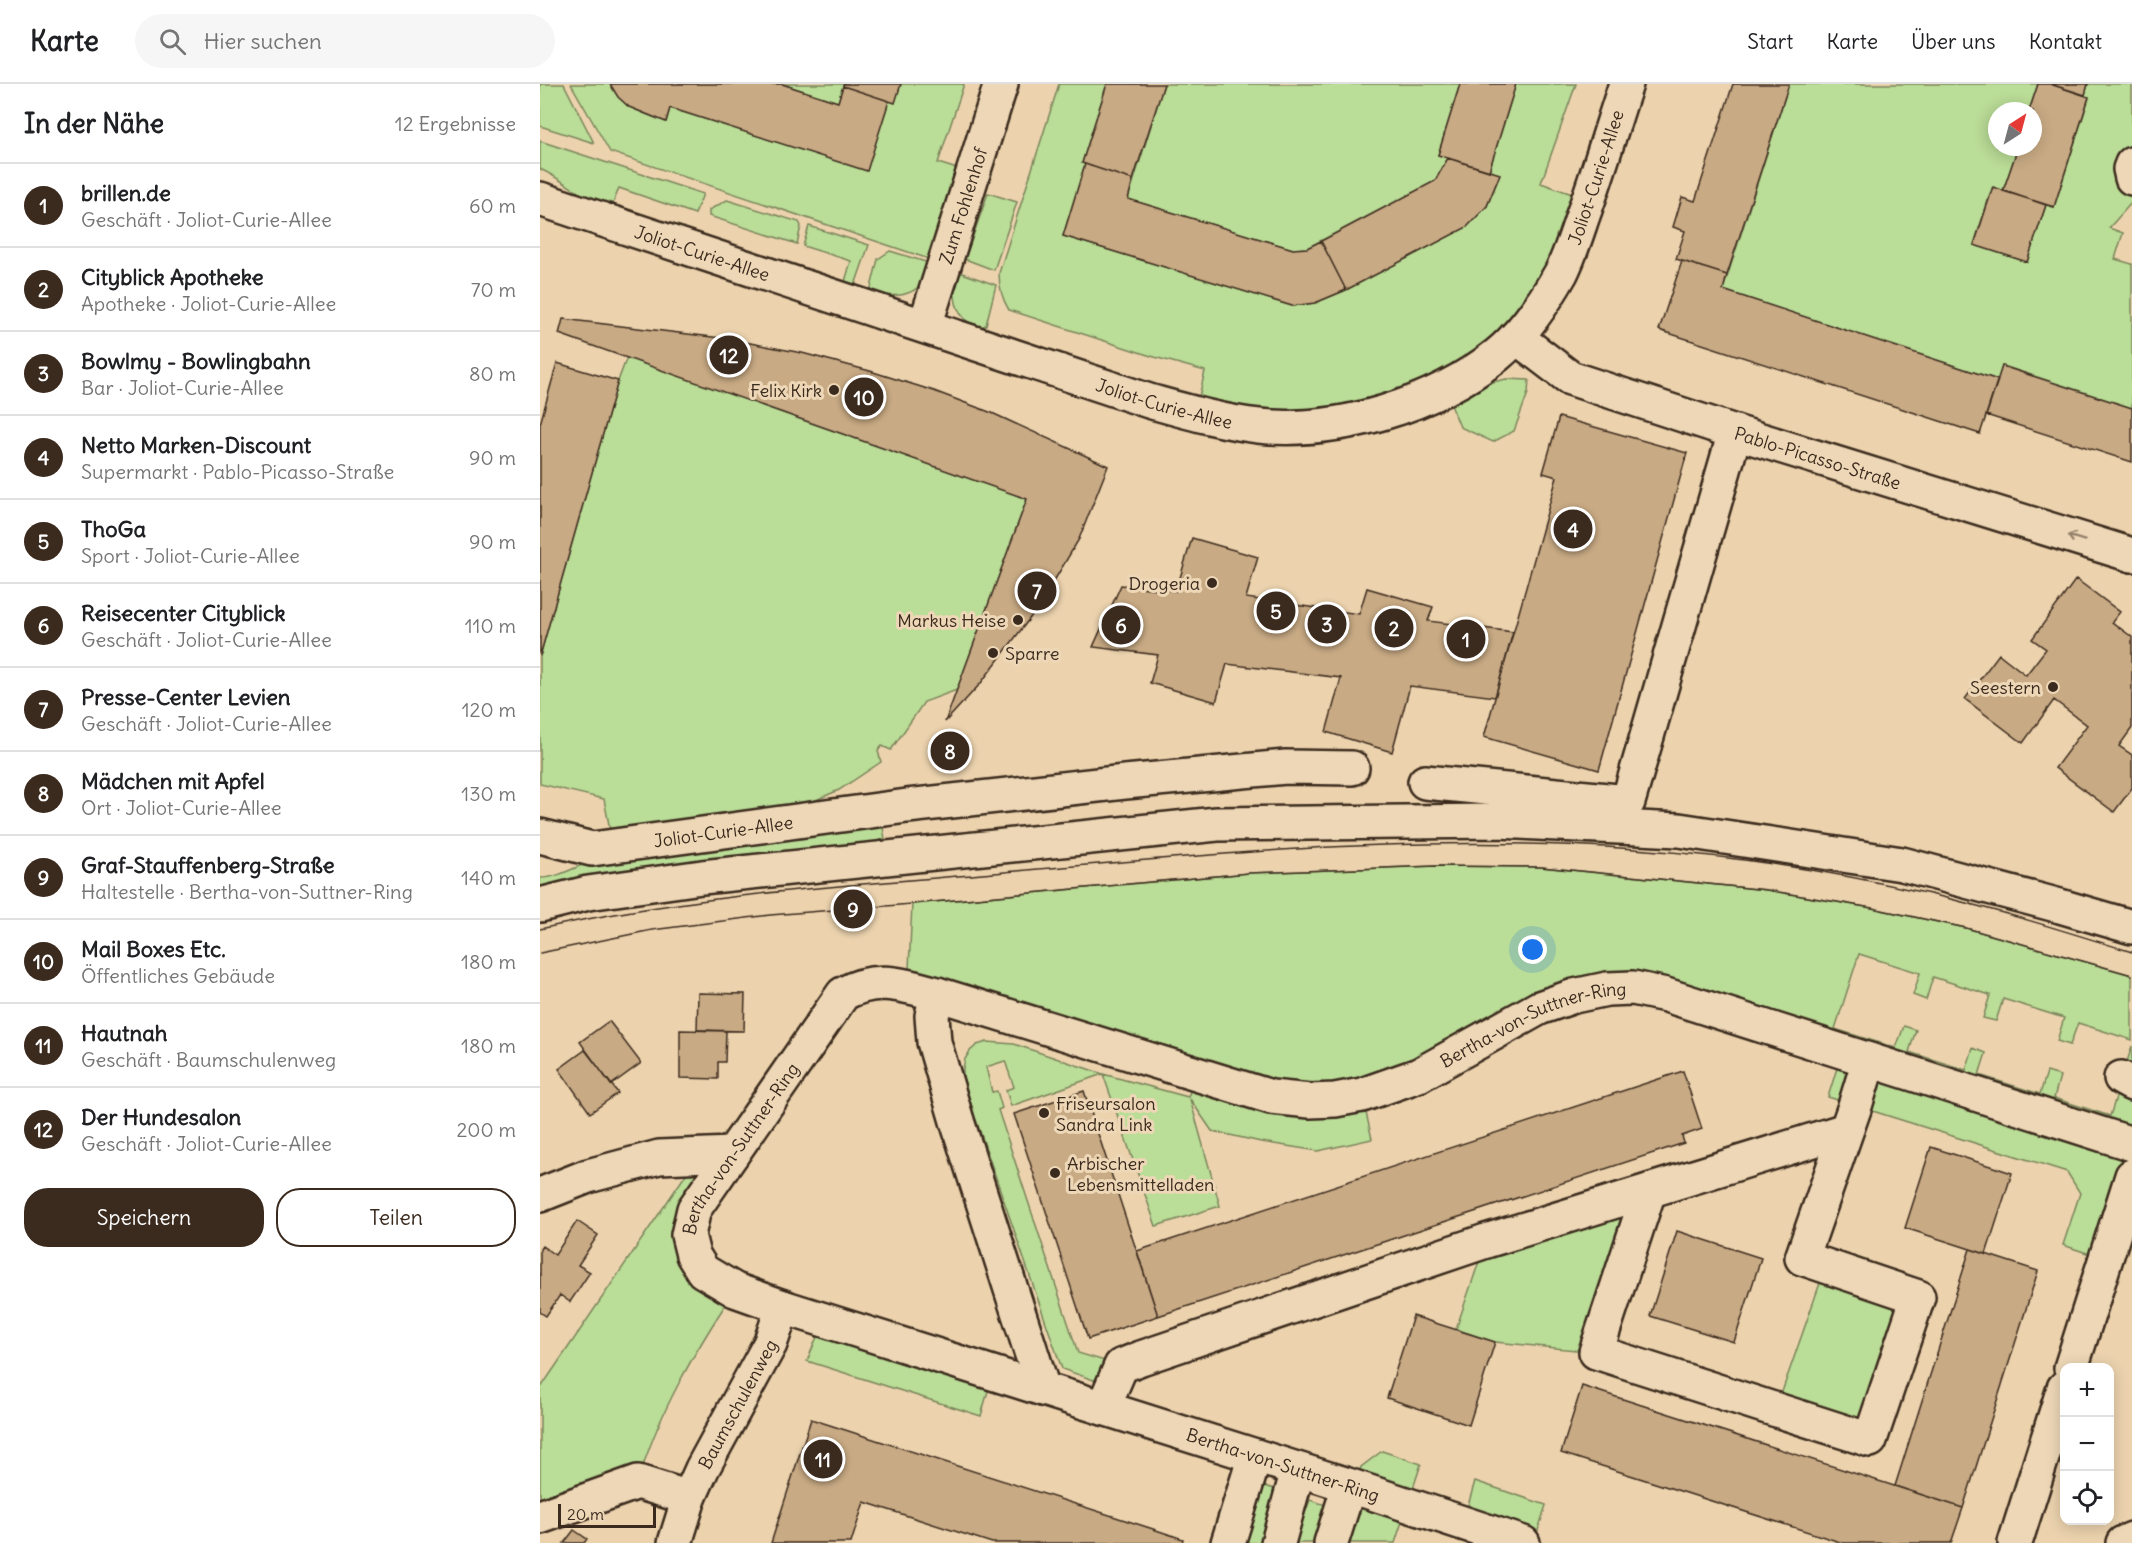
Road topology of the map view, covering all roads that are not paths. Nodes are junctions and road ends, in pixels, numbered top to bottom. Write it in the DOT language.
graph roads {
  1 [pos="1002,84"];
  2 [pos="1626,84"];
  3 [pos="2132,164"];
  4 [pos="2132,178"];
  5 [pos="540,199"];
  6 [pos="925,326"];
  7 [pos="1516,337"];
  8 [pos="1735,432"];
  9 [pos="2132,555"];
  10 [pos="1352,768"];
  11 [pos="1425,782"];
  12 [pos="540,836"];
  13 [pos="540,905"];
  14 [pos="2132,927"];
  15 [pos="937,994"];
  16 [pos="1869,1060"];
  17 [pos="1846,1130"];
  18 [pos="2132,1144"];
  19 [pos="732,1154"];
  20 [pos="2132,1176"];
  21 [pos="1649,1191"];
  22 [pos="540,1195"];
  23 [pos="783,1307"];
  24 [pos="2073,1363"];
  25 [pos="1043,1389"];
  26 [pos="2060,1401"];
  27 [pos="1103,1408"];
  28 [pos="1255,1456"];
  29 [pos="1298,1470"];
  30 [pos="1349,1486"];
  31 [pos="689,1498"];
  32 [pos="540,1517"];
  33 [pos="2132,1539"];
  34 [pos="675,1543"];
  35 [pos="1228,1543"];
  36 [pos="1278,1543"];
  37 [pos="1331,1543"];
  38 [pos="1523,1543"];
  39 [pos="2015,1543"];
  40 [pos="2123,1543"];
  1 -- 6 [label="street, Zum Fohlenhof"];
  2 -- 7 [label="street, Joliot-Curie-Allee"];
  3 -- 4 [label="street"];
  5 -- 6 [label="street, Joliot-Curie-Allee"];
  6 -- 7 [label="street, Joliot-Curie-Allee"];
  7 -- 8 [label="street, Pablo-Picasso-Straße"];
  9 -- 8 [label="street, Pablo-Picasso-Straße, one-way"];
  8 -- 11 [label="street"];
  10 -- 12 [label="street, Joliot-Curie-Allee"];
  13 -- 14 [label="street"];
  15 -- 16 [label="street, Bertha-von-Suttner-Ring"];
  15 -- 19 [label="street, Bertha-von-Suttner-Ring"];
  15 -- 25 [label="street"];
  16 -- 17 [label="street"];
  16 -- 18 [label="street, Bertha-von-Suttner-Ring"];
  17 -- 21 [label="street"];
  17 -- 21 [label="street"];
  19 -- 22 [label="street"];
  19 -- 23 [label="street, Bertha-von-Suttner-Ring"];
  20 -- 24 [label="street"];
  21 -- 27 [label="street"];
  23 -- 25 [label="street, Bertha-von-Suttner-Ring"];
  23 -- 31 [label="street, Baumschulenweg"];
  25 -- 27 [label="street, Bertha-von-Suttner-Ring"];
  26 -- 39 [label="street"];
  27 -- 28 [label="street, Bertha-von-Suttner-Ring"];
  28 -- 29 [label="street, Bertha-von-Suttner-Ring"];
  28 -- 35 [label="street"];
  29 -- 30 [label="street, Bertha-von-Suttner-Ring"];
  29 -- 36 [label="street"];
  30 -- 37 [label="street"];
  30 -- 38 [label="street, Bertha-von-Suttner-Ring"];
  31 -- 32 [label="street"];
  31 -- 34 [label="street, Baumschulenweg"];
  33 -- 40 [label="street"];
}
